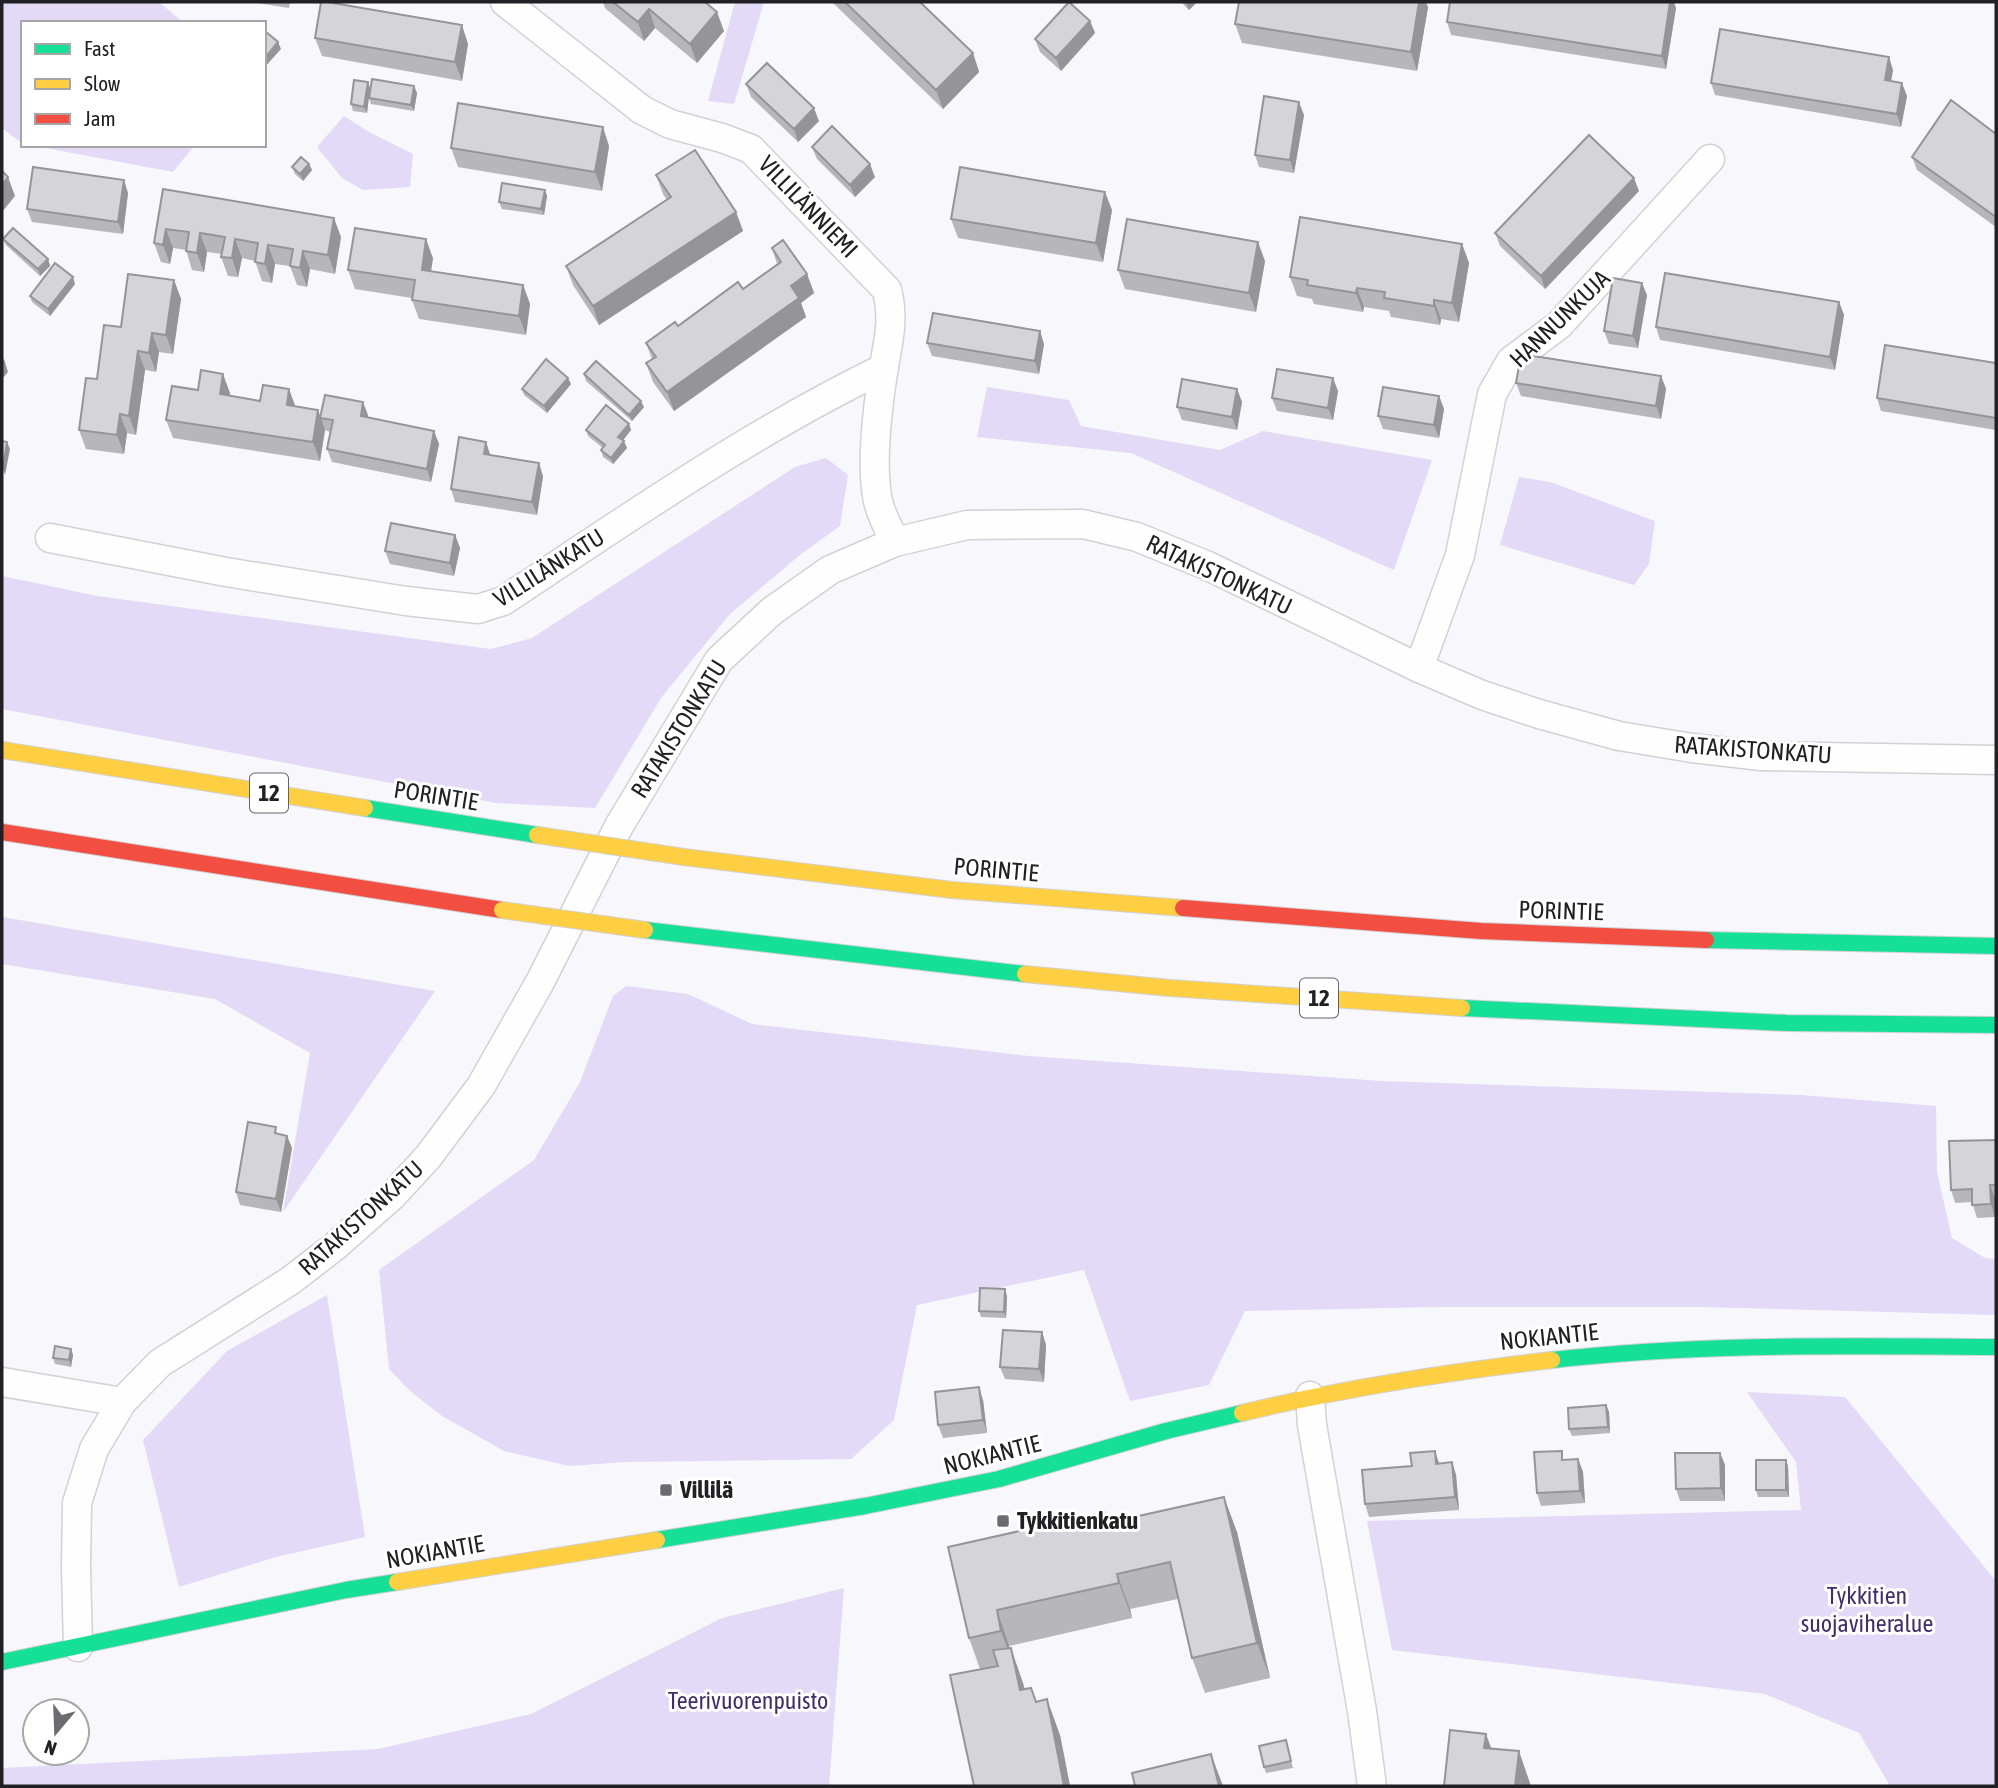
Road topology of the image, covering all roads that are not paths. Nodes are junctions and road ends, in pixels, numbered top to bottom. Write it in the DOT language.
graph roads {
  1 [pos="505,2"];
  2 [pos="1710,159"];
  3 [pos="884,368"];
  4 [pos="50,538"];
  5 [pos="895,542"];
  6 [pos="1419,668"];
  7 [pos="2,750"];
  8 [pos="1996,760"];
  9 [pos="2,832"];
  10 [pos="1996,946"];
  11 [pos="1996,1025"];
  12 [pos="1996,1347"];
  13 [pos="2,1382"];
  14 [pos="1310,1396"];
  15 [pos="122,1402"];
  16 [pos="78,1647"];
  17 [pos="2,1662"];
  18 [pos="1372,1786"];
  1 -- 3 [label="street, VILLILÄNNIEMI"];
  2 -- 6 [label="street, HANNUNKUJA"];
  3 -- 4 [label="street, VILLILÄNKATU"];
  3 -- 5 [label="street, VILLILÄNNIEMI"];
  5 -- 6 [label="street, RATAKISTONKATU"];
  5 -- 15 [label="street, RATAKISTONKATU"];
  6 -- 8 [label="street, RATAKISTONKATU"];
  7 -- 10 [label="main road, PORINTIE / 12, bridge"];
  9 -- 11 [label="main road, 12, bridge"];
  12 -- 14 [label="main road, NOKIANTIE"];
  13 -- 15 [label="street"];
  14 -- 16 [label="main road, NOKIANTIE"];
  14 -- 18 [label="street"];
  15 -- 16 [label="street, RATAKISTONKATU"];
  16 -- 17 [label="main road, NOKIANTIE"];
}
